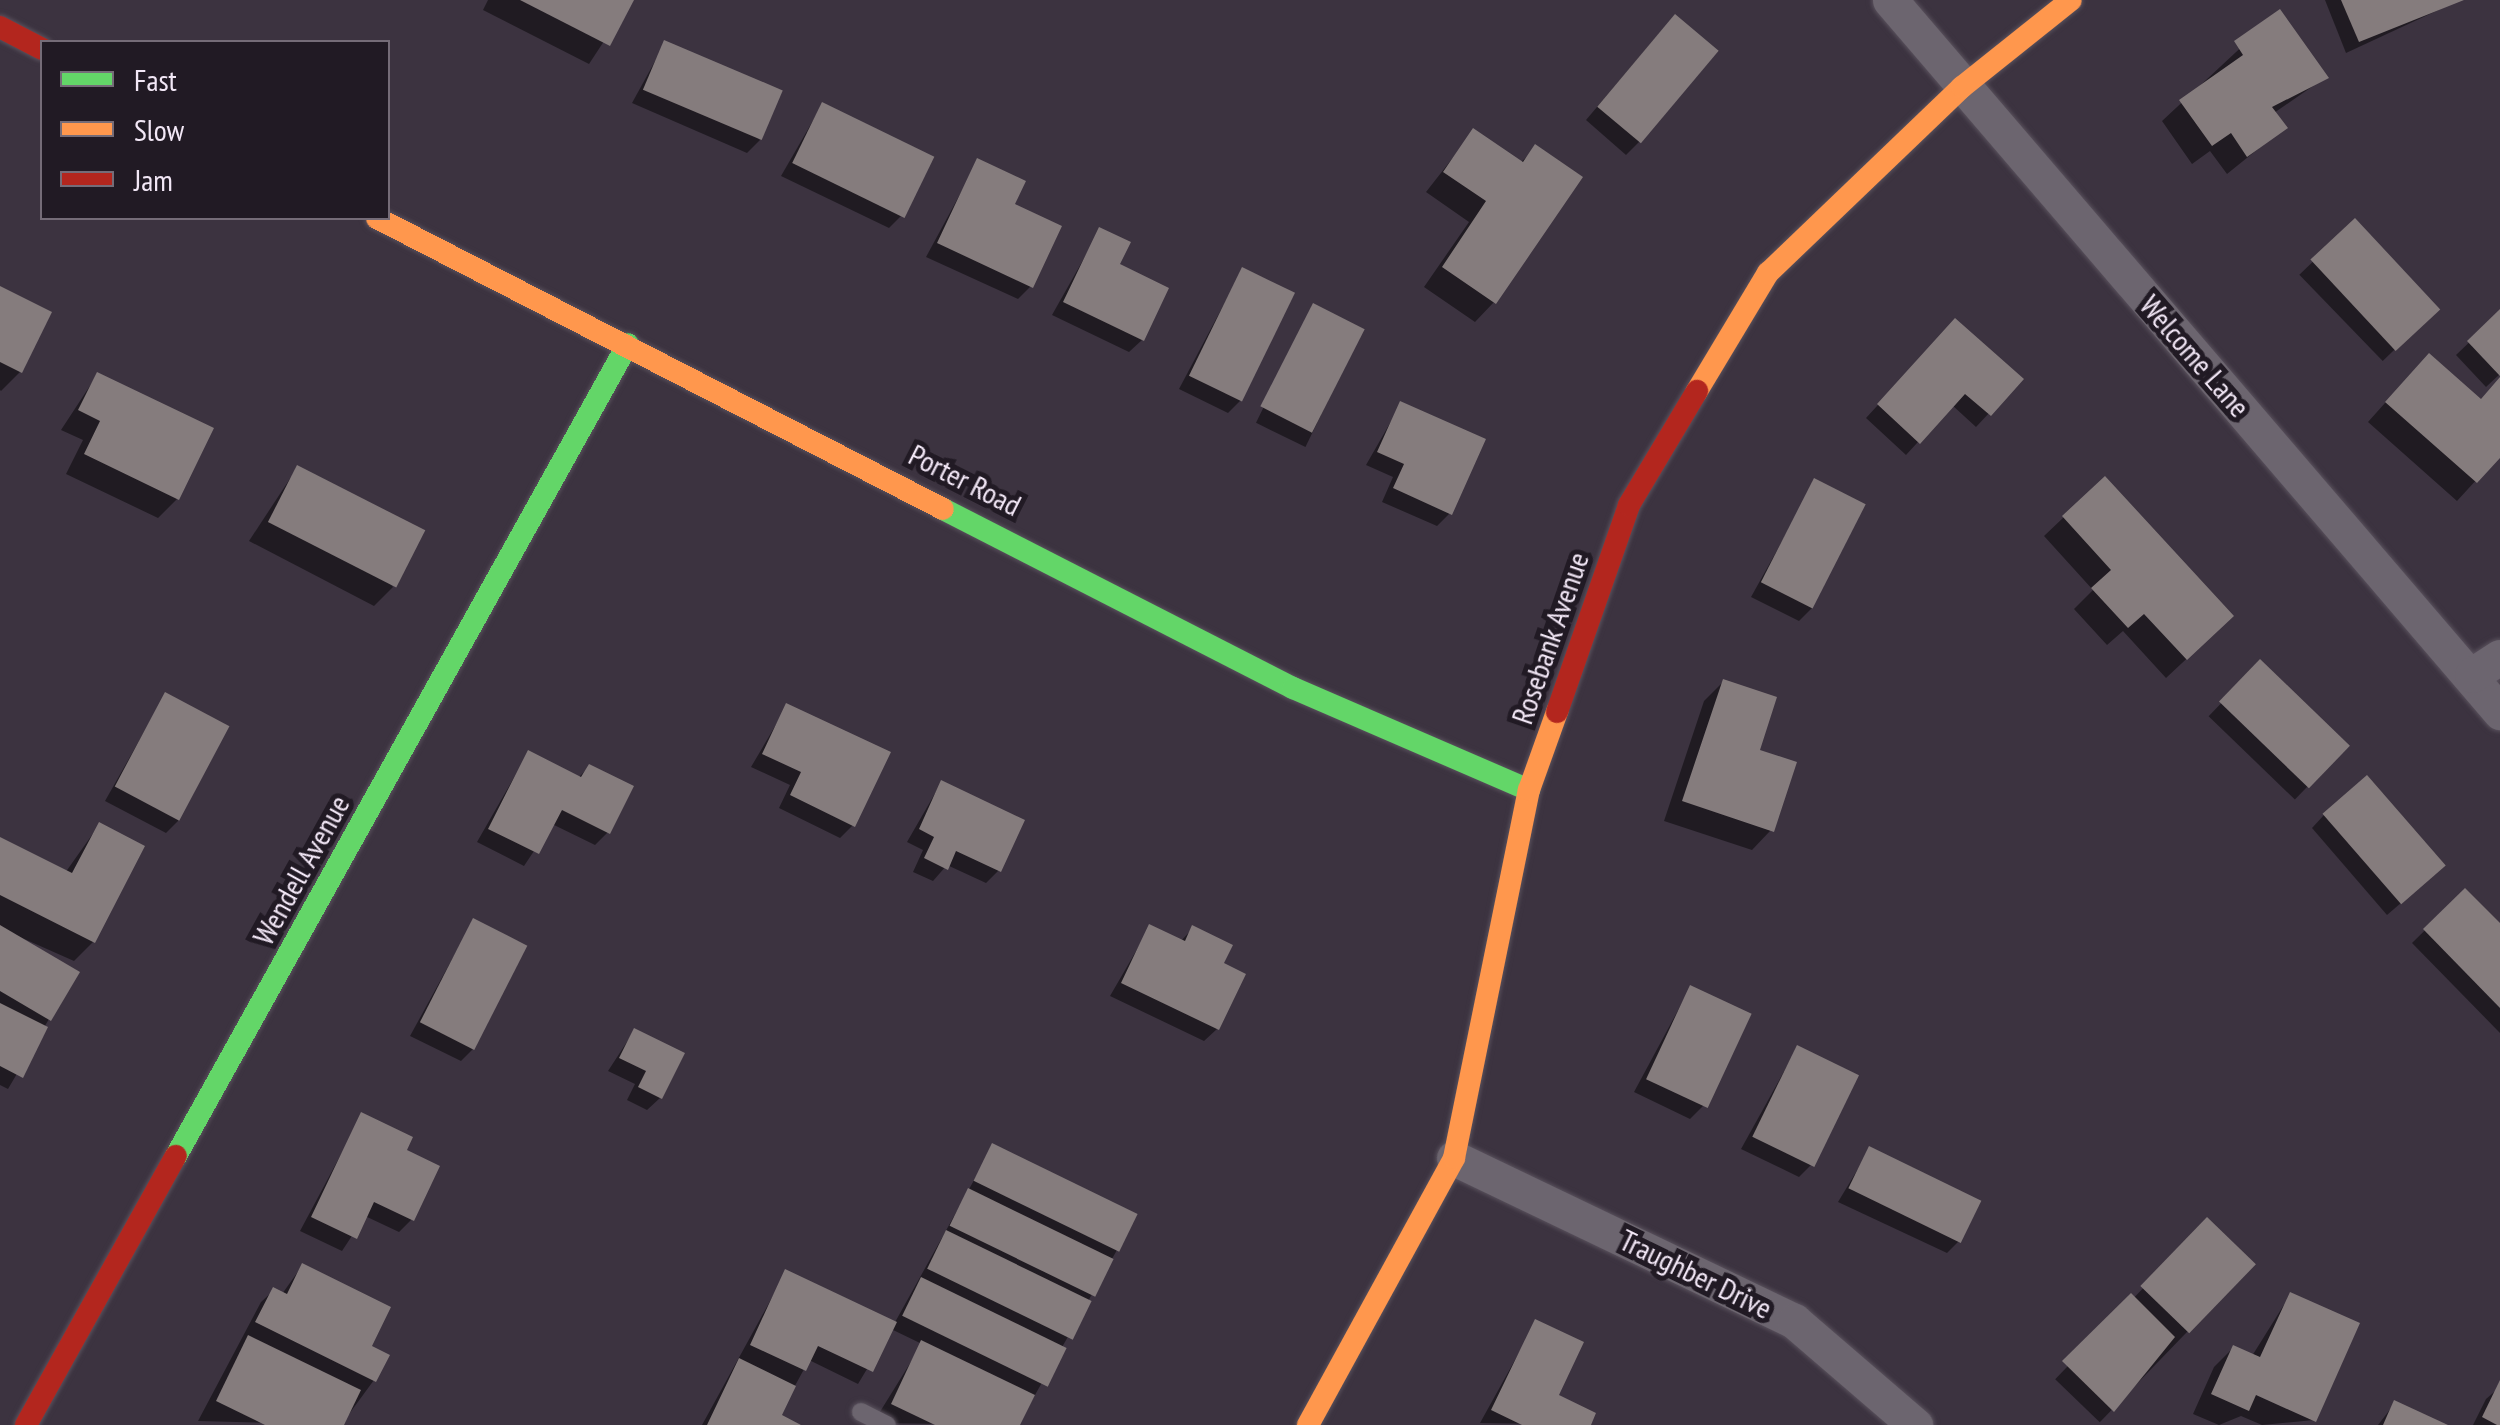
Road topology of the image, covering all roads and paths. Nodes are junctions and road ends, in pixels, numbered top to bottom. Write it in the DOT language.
graph roads {
  1 [pos="1890,0"];
  2 [pos="2071,0"];
  3 [pos="0,27"];
  4 [pos="40,48"];
  5 [pos="1962,86"];
  6 [pos="381,220"];
  7 [pos="628,344"];
  8 [pos="2486,666"];
  9 [pos="2500,712"];
  10 [pos="1529,790"];
  11 [pos="1454,1158"];
  12 [pos="861,1412"];
  13 [pos="26,1425"];
  14 [pos="886,1425"];
  15 [pos="1308,1425"];
  16 [pos="1915,1425"];
  1 -- 5 [label="street, Welcome Lane"];
  2 -- 5 [label="street, Rosebank Avenue"];
  3 -- 4 [label="street"];
  5 -- 8 [label="street, Welcome Lane"];
  5 -- 10 [label="street, Rosebank Avenue"];
  6 -- 7 [label="street, Porter Road"];
  7 -- 10 [label="street, Porter Road"];
  7 -- 13 [label="street, Wendell Avenue"];
  8 -- 9 [label="street, Welcome Lane"];
  10 -- 11 [label="street, Rosebank Avenue"];
  11 -- 15 [label="street, Rosebank Avenue"];
  11 -- 16 [label="street, Traughber Drive"];
  12 -- 14 [label="lane"];
}
